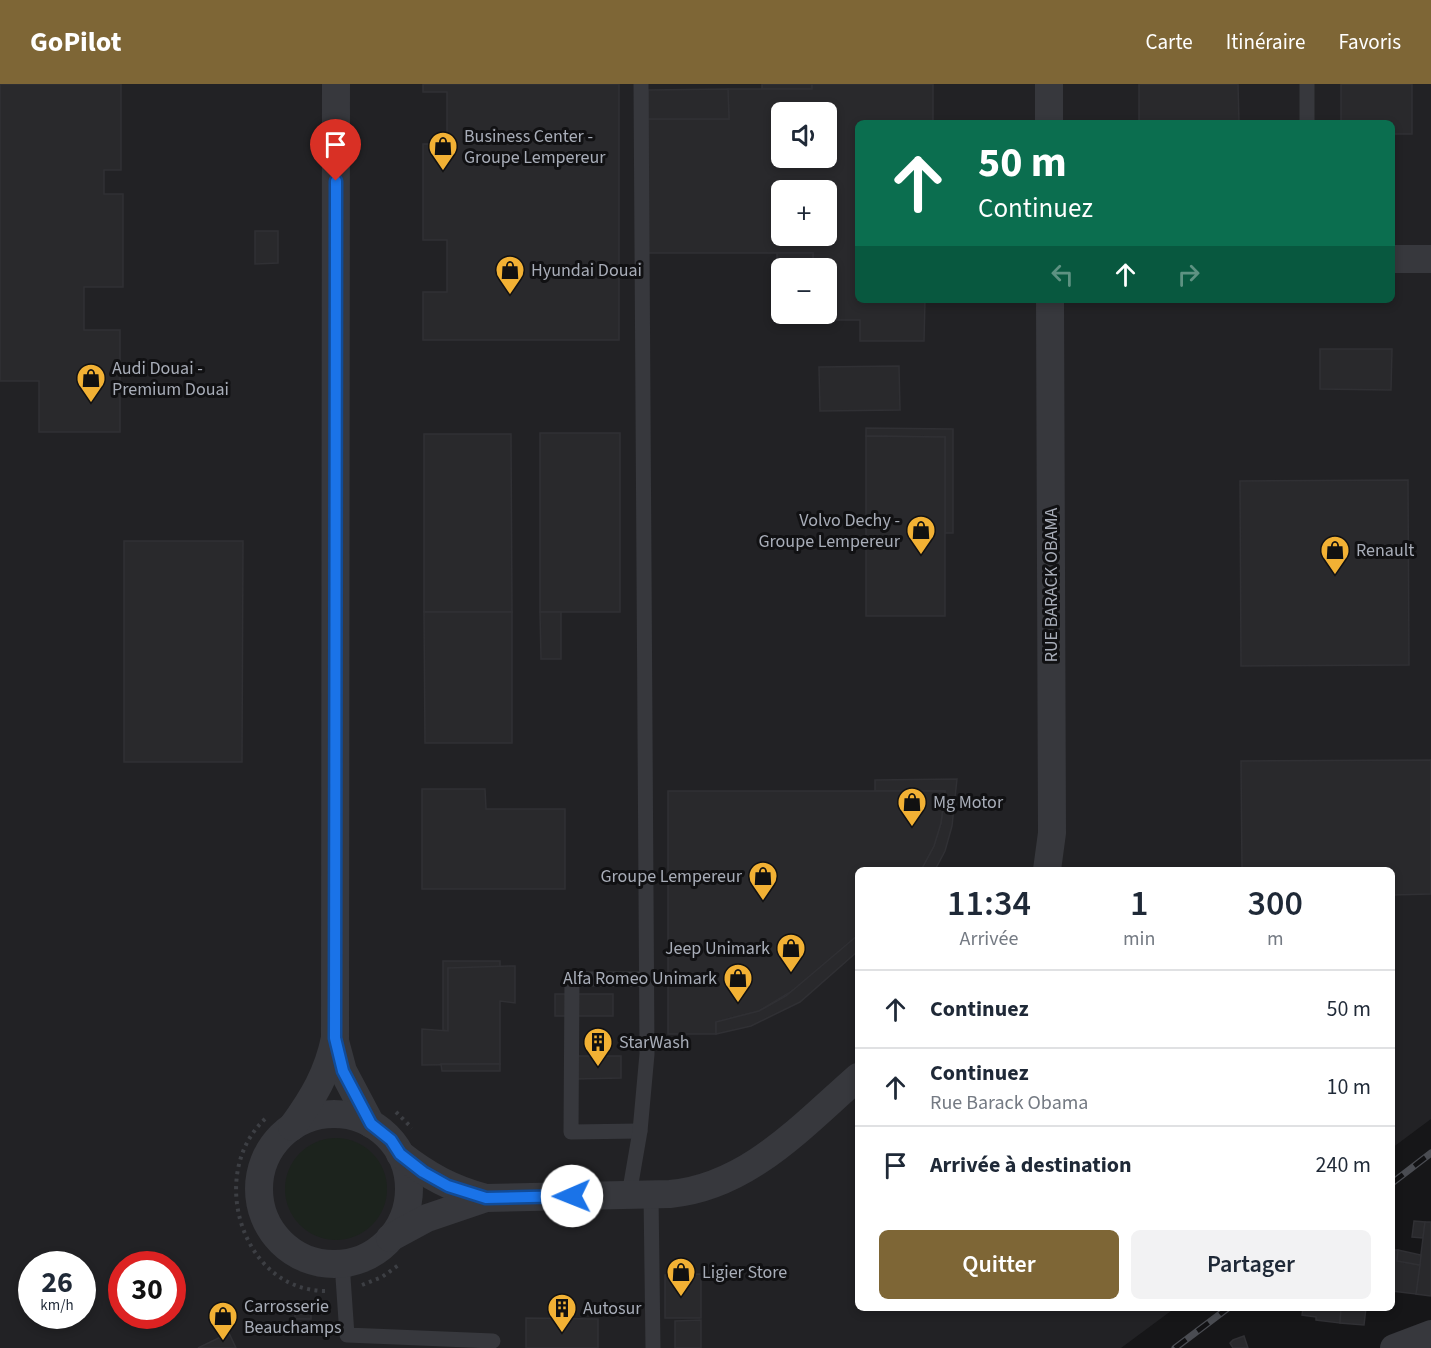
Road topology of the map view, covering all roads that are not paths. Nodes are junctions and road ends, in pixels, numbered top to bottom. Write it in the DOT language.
graph roads {
  1 [pos="336,84"];
  2 [pos="641,84"];
  3 [pos="1049,84"];
  4 [pos="1307,84"];
  5 [pos="1049,120"];
  6 [pos="1307,120"];
  7 [pos="1395,259"];
  8 [pos="1431,259"];
  9 [pos="1050,303"];
  10 [pos="1047,867"];
  11 [pos="646,978"];
  12 [pos="335,1038"];
  13 [pos="855,1080"];
  14 [pos="380,1115"];
  15 [pos="292,1127"];
  16 [pos="640,1131"];
  17 [pos="410,1145"];
  18 [pos="640,1195"];
  19 [pos="486,1198"];
  20 [pos="390,1238"];
  21 [pos="342,1263"];
  22 [pos="1431,1334"];
  23 [pos="493,1341"];
  24 [pos="652,1348"];
  25 [pos="1394,1348"];
  1 -- 12 [label="street"];
  2 -- 11 [label="lane"];
  3 -- 5 [label="street"];
  4 -- 6 [label="lane"];
  7 -- 8 [label="street"];
  9 -- 10 [label="street, RUE BARACK OBAMA"];
  11 -- 16 [label="lane"];
  11 -- 16 [label="lane"];
  12 -- 14 [label="street"];
  12 -- 15 [label="street"];
  13 -- 18 [label="street"];
  14 -- 15 [label="street"];
  14 -- 17 [label="street"];
  15 -- 21 [label="street"];
  16 -- 18 [label="lane"];
  17 -- 19 [label="street"];
  17 -- 20 [label="street"];
  18 -- 19 [label="street"];
  18 -- 24 [label="lane"];
  19 -- 20 [label="street"];
  20 -- 21 [label="street"];
  21 -- 23 [label="lane"];
  22 -- 25 [label="street"];
}
